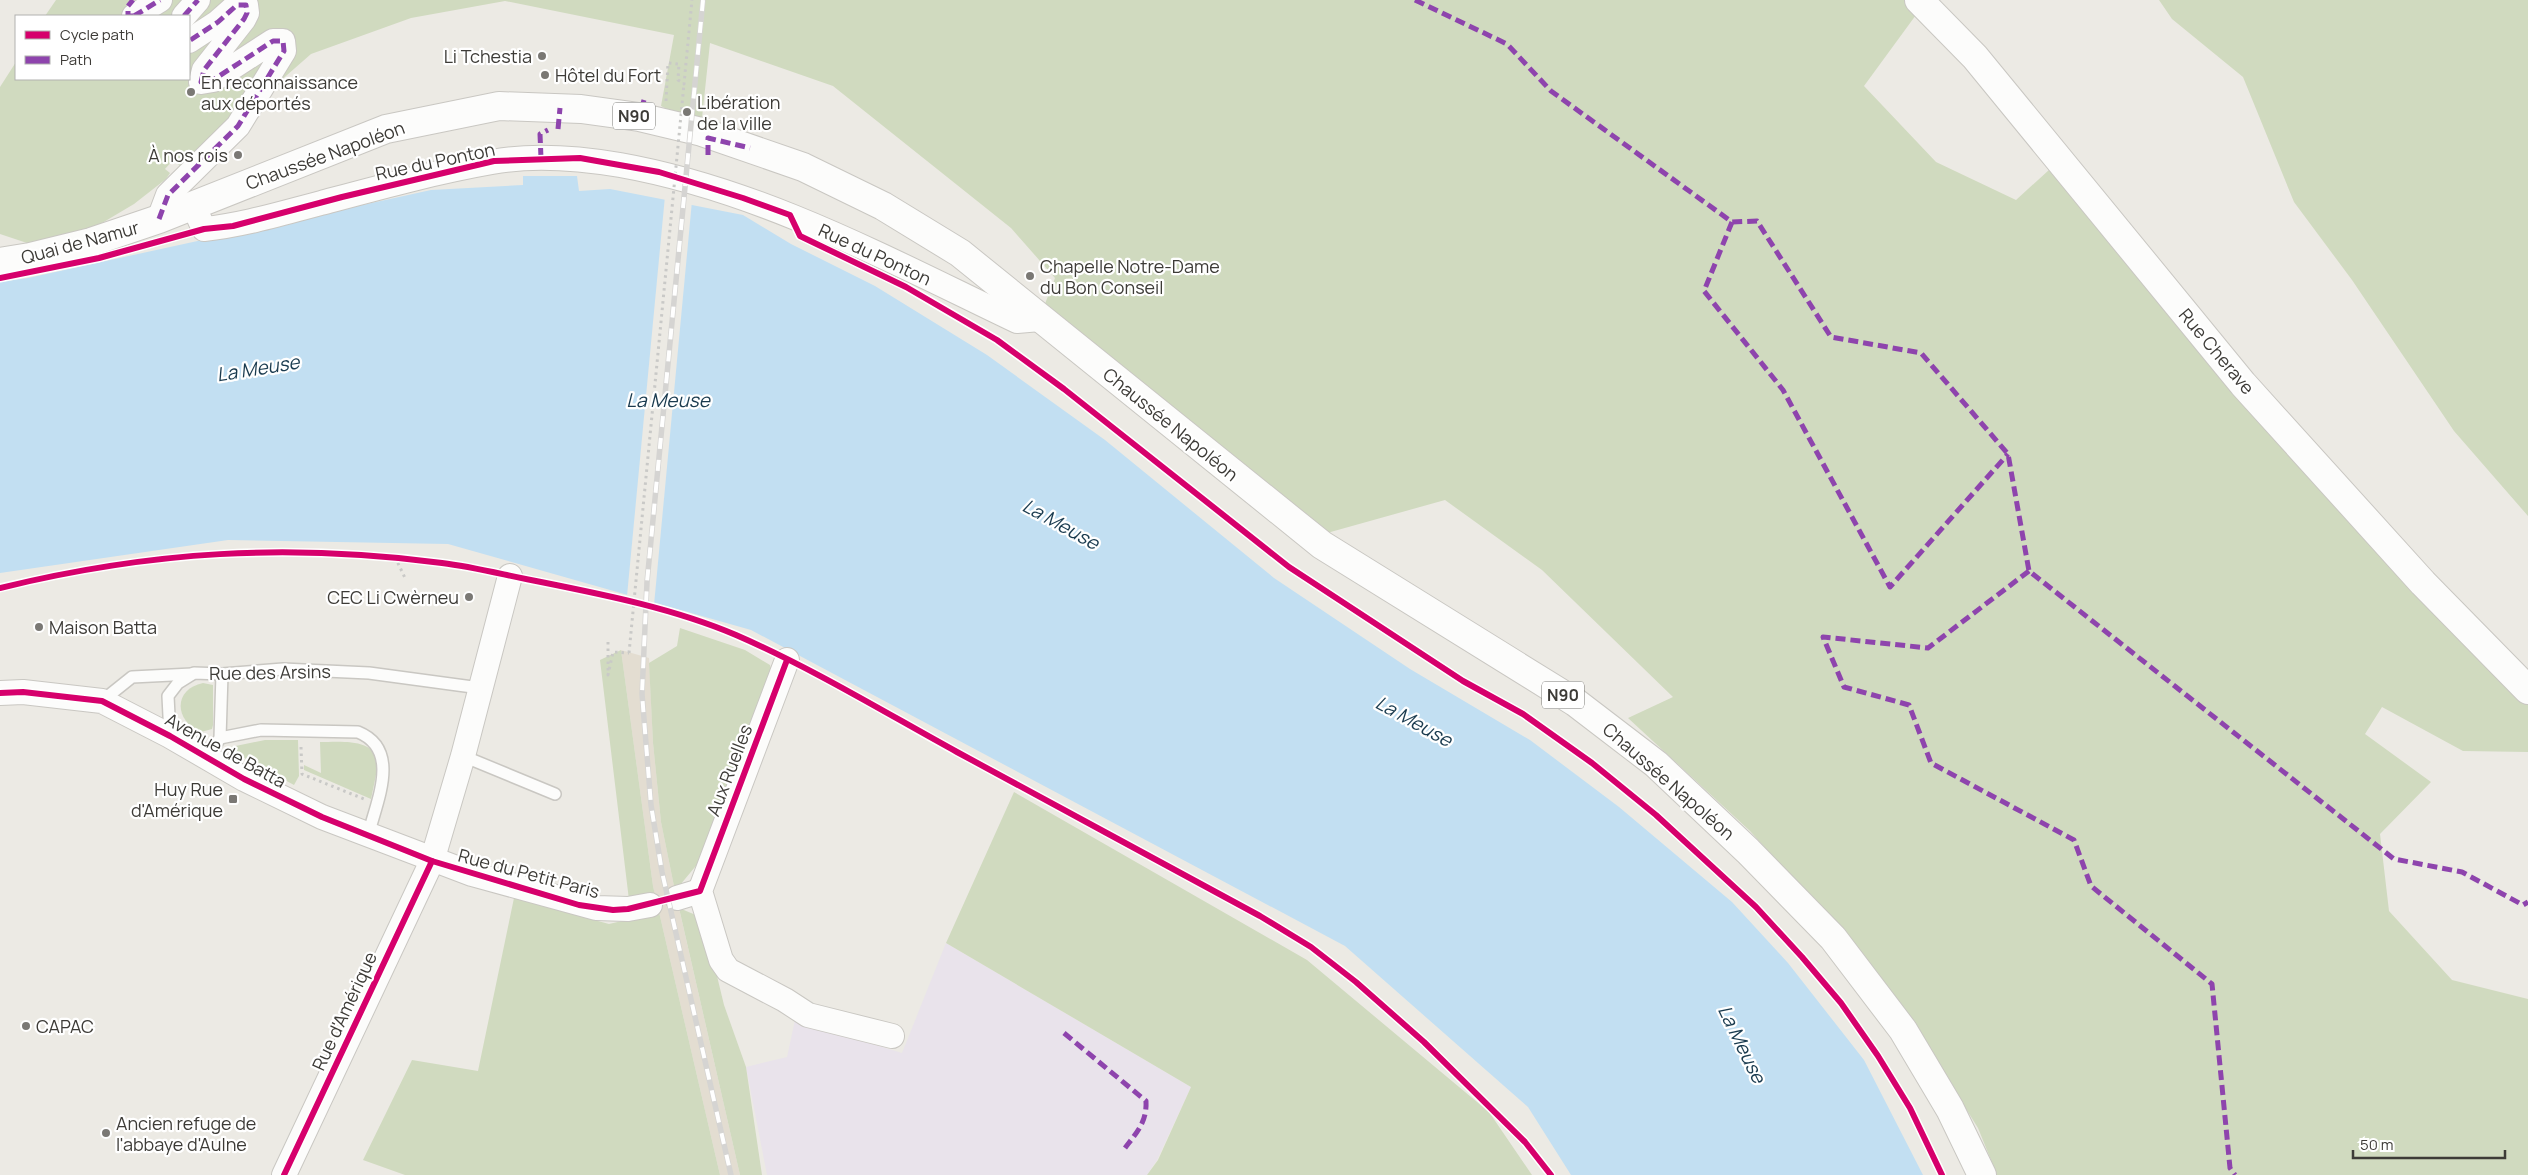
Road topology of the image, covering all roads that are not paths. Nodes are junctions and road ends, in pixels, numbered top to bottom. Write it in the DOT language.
graph roads {
  1 [pos="133,0"];
  2 [pos="160,0"];
  3 [pos="198,0"];
  4 [pos="1919,0"];
  5 [pos="128,15"];
  6 [pos="135,15"];
  7 [pos="185,15"];
  8 [pos="190,40"];
  9 [pos="192,205"];
  10 [pos="159,220"];
  11 [pos="0,262"];
  12 [pos="1040,319"];
  13 [pos="510,576"];
  14 [pos="787,660"];
  15 [pos="194,674"];
  16 [pos="222,674"];
  17 [pos="480,688"];
  18 [pos="2528,690"];
  19 [pos="0,693"];
  20 [pos="102,701"];
  21 [pos="170,736"];
  22 [pos="220,738"];
  23 [pos="463,756"];
  24 [pos="208,758"];
  25 [pos="555,794"];
  26 [pos="368,836"];
  27 [pos="432,861"];
  28 [pos="700,891"];
  29 [pos="677,898"];
  30 [pos="650,905"];
  31 [pos="892,1036"];
  32 [pos="284,1175"];
  33 [pos="1982,1175"];
  1 -- 5 [label="street"];
  2 -- 6 [label="street"];
  3 -- 7 [label="street"];
  4 -- 18 [label="main road, Rue Cherave"];
  8 -- 10 [label="street"];
  9 -- 10 [label="main road, Chaussée Napoléon / N90"];
  9 -- 12 [label="street, Rue du Ponton"];
  9 -- 12 [label="main road, Chaussée Napoléon / N90"];
  10 -- 11 [label="main road, Quai de Namur / N90"];
  12 -- 33 [label="main road, Chaussée Napoléon / N90"];
  13 -- 17 [label="street, Rue d'Amérique"];
  14 -- 28 [label="street, Aux Ruelles"];
  15 -- 16 [label="lane, Rue des Arsins"];
  15 -- 20 [label="lane"];
  15 -- 21 [label="lane, Rue des Arsins"];
  16 -- 17 [label="lane, Rue des Arsins"];
  16 -- 22 [label="lane"];
  17 -- 23 [label="street, Rue d'Amérique"];
  19 -- 20 [label="street, Avenue de Batta"];
  20 -- 21 [label="street, Avenue de Batta"];
  21 -- 24 [label="street, Avenue de Batta"];
  22 -- 24 [label="lane"];
  22 -- 26 [label="lane"];
  23 -- 25 [label="lane"];
  23 -- 27 [label="street, Rue d'Amérique"];
  24 -- 26 [label="street, Avenue de Batta"];
  26 -- 27 [label="street, Avenue de Batta"];
  27 -- 30 [label="street, Rue du Petit Paris"];
  27 -- 32 [label="street, Rue d'Amérique"];
  28 -- 29 [label="street"];
  28 -- 31 [label="street"];
}
